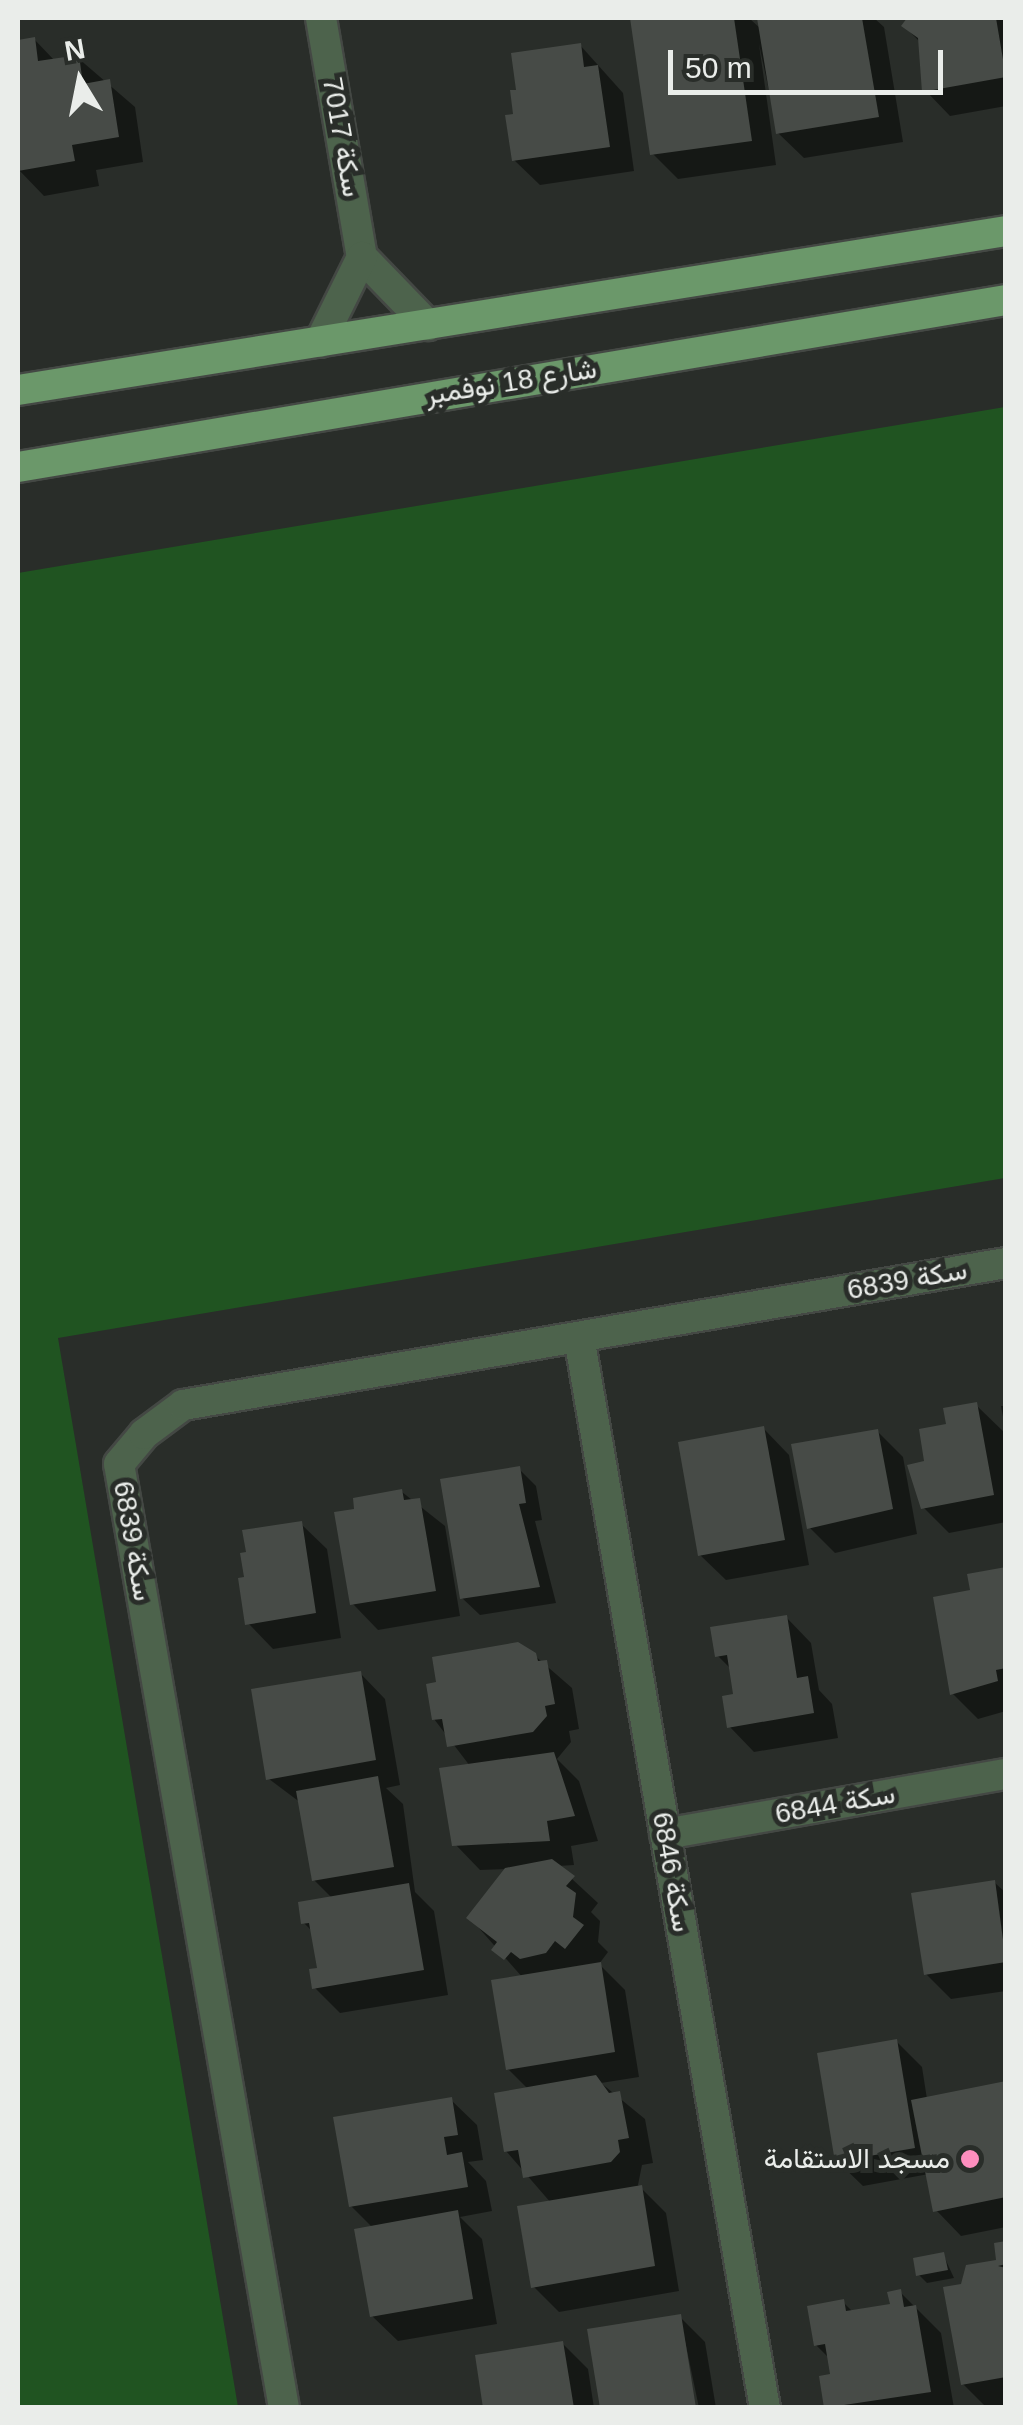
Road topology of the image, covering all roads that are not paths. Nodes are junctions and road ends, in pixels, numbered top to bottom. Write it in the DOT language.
graph roads {
  1 [pos="321,18"];
  2 [pos="1006,231"];
  3 [pos="362,258"];
  4 [pos="1006,300"];
  5 [pos="428,325"];
  6 [pos="320,342"];
  7 [pos="18,390"];
  8 [pos="18,466"];
  9 [pos="1006,1263"];
  10 [pos="580,1336"];
  11 [pos="1006,1774"];
  12 [pos="665,1834"];
  13 [pos="284,2408"];
  14 [pos="764,2408"];
  1 -- 3 [label="street, سكة 7017"];
  2 -- 5 [label="main road"];
  3 -- 5 [label="street"];
  3 -- 6 [label="street"];
  4 -- 8 [label="main road, شارع 18 نوفمبر"];
  5 -- 6 [label="main road"];
  6 -- 7 [label="main road"];
  9 -- 10 [label="street, سكة 6839"];
  10 -- 12 [label="street, سكة 6846"];
  10 -- 13 [label="street, سكة 6839"];
  11 -- 12 [label="street, سكة 6844"];
  12 -- 14 [label="street, سكة 6846"];
}
